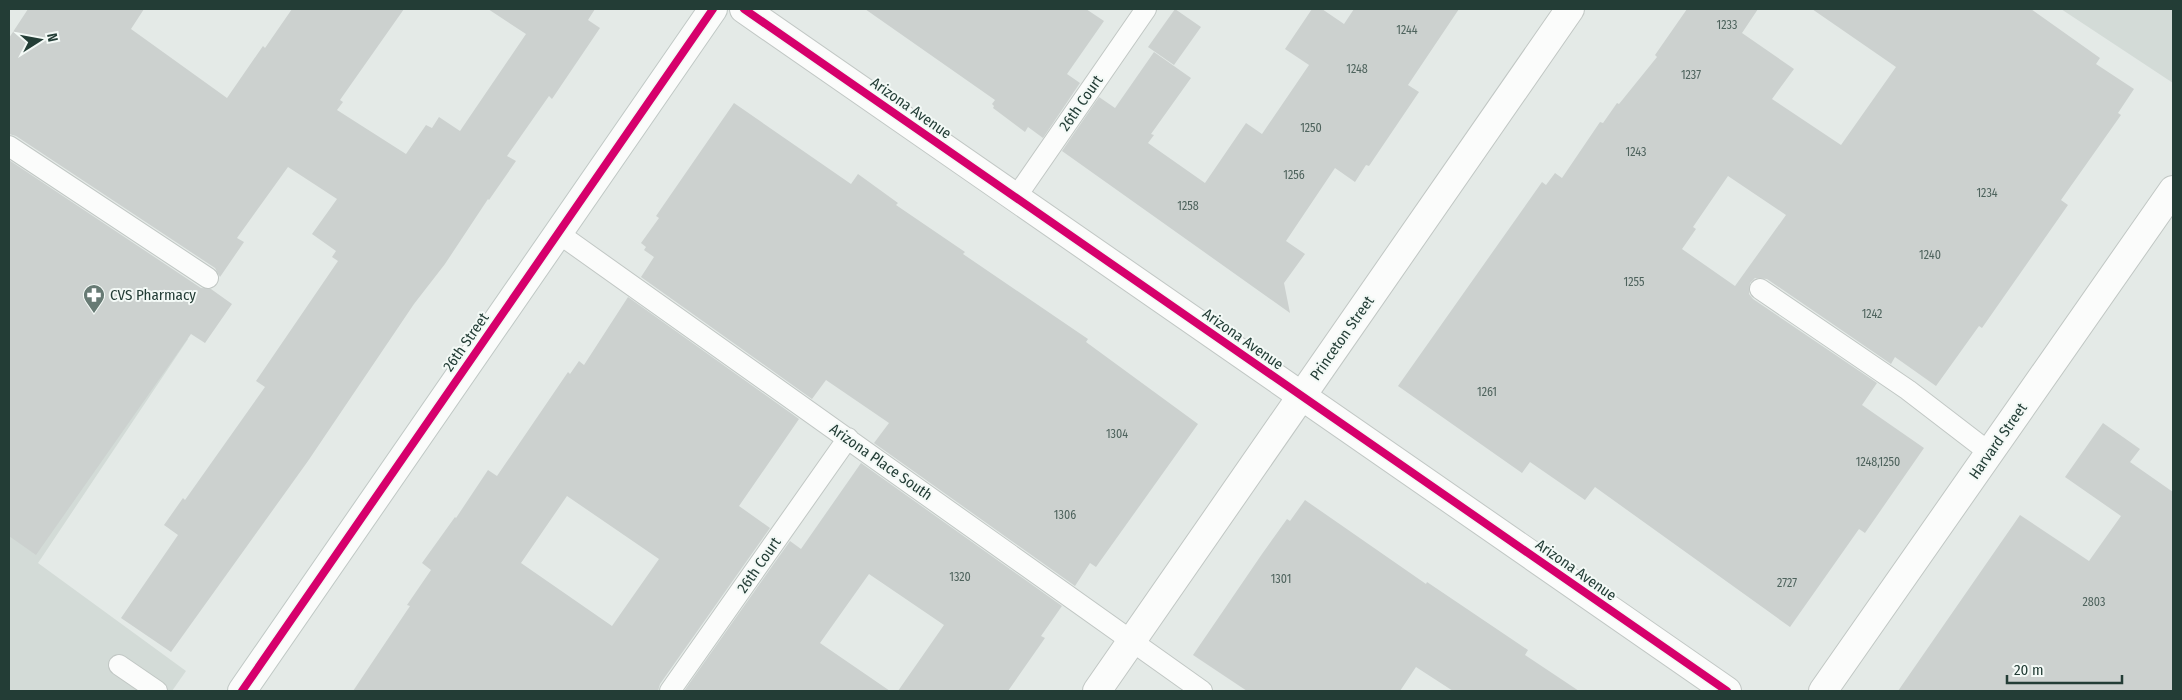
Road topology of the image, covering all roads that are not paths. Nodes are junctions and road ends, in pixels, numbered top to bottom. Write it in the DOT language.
graph roads {
  1 [pos="713,9"];
  2 [pos="744,9"];
  3 [pos="1146,9"];
  4 [pos="1570,9"];
  5 [pos="9,146"];
  6 [pos="2173,190"];
  7 [pos="1016,198"];
  8 [pos="558,233"];
  9 [pos="208,278"];
  10 [pos="1760,289"];
  11 [pos="1301,396"];
  12 [pos="848,438"];
  13 [pos="1990,453"];
  14 [pos="1132,641"];
  15 [pos="119,664"];
  16 [pos="157,691"];
  17 [pos="242,691"];
  18 [pos="670,691"];
  19 [pos="1097,691"];
  20 [pos="1202,691"];
  21 [pos="1727,691"];
  22 [pos="1823,691"];
  1 -- 8 [label="street, 26th Street"];
  2 -- 7 [label="street, Arizona Avenue"];
  3 -- 7 [label="lane, 26th Court"];
  4 -- 11 [label="street, Princeton Street"];
  5 -- 9 [label="lane"];
  6 -- 13 [label="street, Harvard Street"];
  7 -- 11 [label="street, Arizona Avenue"];
  8 -- 12 [label="lane, Arizona Place South"];
  8 -- 17 [label="street, 26th Street"];
  10 -- 13 [label="lane"];
  11 -- 14 [label="street, Princeton Street"];
  11 -- 21 [label="street, Arizona Avenue"];
  12 -- 14 [label="lane, Arizona Place South"];
  12 -- 18 [label="lane, 26th Court"];
  13 -- 22 [label="street, Harvard Street"];
  14 -- 19 [label="street, Princeton Street"];
  14 -- 20 [label="lane, Arizona Place South"];
  15 -- 16 [label="lane"];
}
